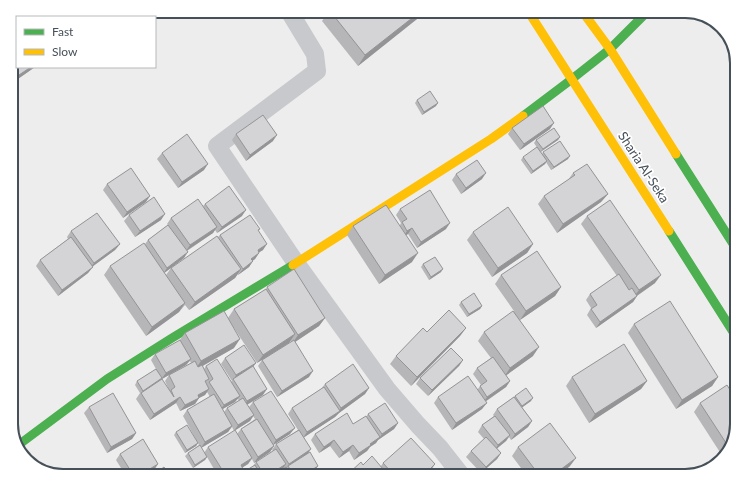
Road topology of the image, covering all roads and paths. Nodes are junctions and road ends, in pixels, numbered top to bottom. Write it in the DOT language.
graph roads {
  1 [pos="293,18"];
  2 [pos="533,18"];
  3 [pos="587,18"];
  4 [pos="641,18"];
  5 [pos="610,49"];
  6 [pos="572,79"];
  7 [pos="730,239"];
  8 [pos="296,263"];
  9 [pos="730,327"];
  10 [pos="22,442"];
  11 [pos="456,469"];
  1 -- 8 [label="street"];
  2 -- 6 [label="street, Sharia Al-Seka"];
  3 -- 5 [label="street"];
  4 -- 5 [label="street"];
  5 -- 6 [label="street"];
  5 -- 7 [label="street"];
  6 -- 8 [label="street"];
  6 -- 9 [label="street, Sharia Al-Seka"];
  8 -- 10 [label="street"];
  8 -- 11 [label="street"];
}
